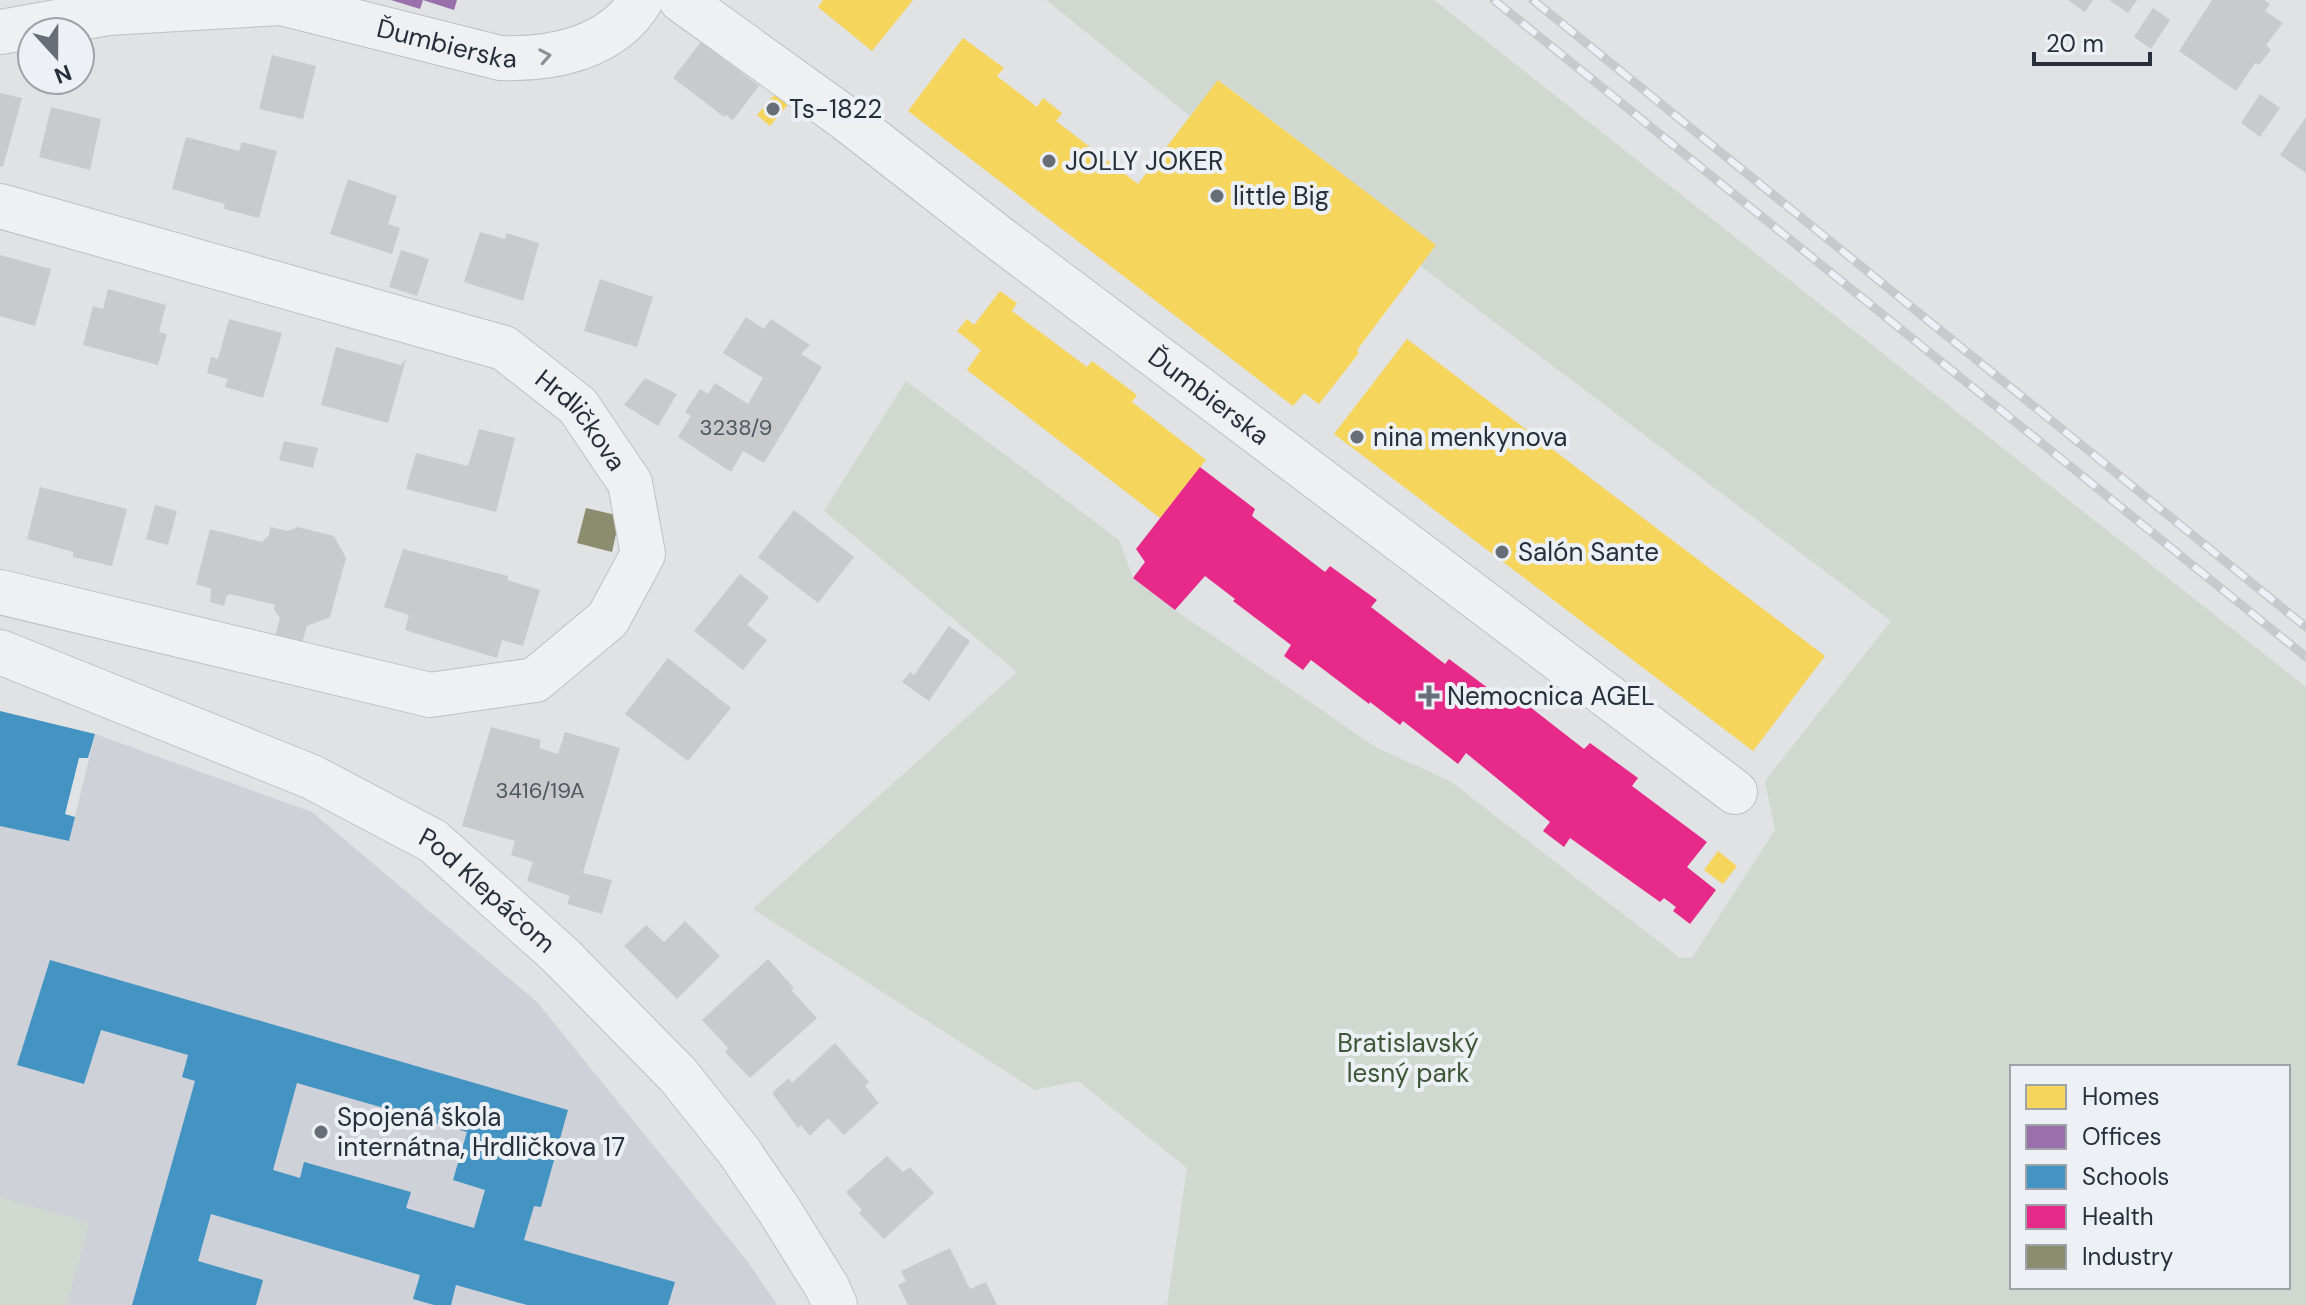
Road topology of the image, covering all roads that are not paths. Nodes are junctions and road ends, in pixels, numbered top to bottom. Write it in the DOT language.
graph roads {
  1 [pos="641,0"];
  2 [pos="681,0"];
  3 [pos="0,32"];
  4 [pos="0,206"];
  5 [pos="0,592"];
  6 [pos="0,652"];
  7 [pos="1735,792"];
  8 [pos="835,1305"];
  3 -- 1 [label="street, Ďumbierska, one-way"];
  2 -- 7 [label="street, Ďumbierska"];
  4 -- 5 [label="street, Hrdličkova"];
  6 -- 8 [label="street, Pod Klepáčom"];
}
